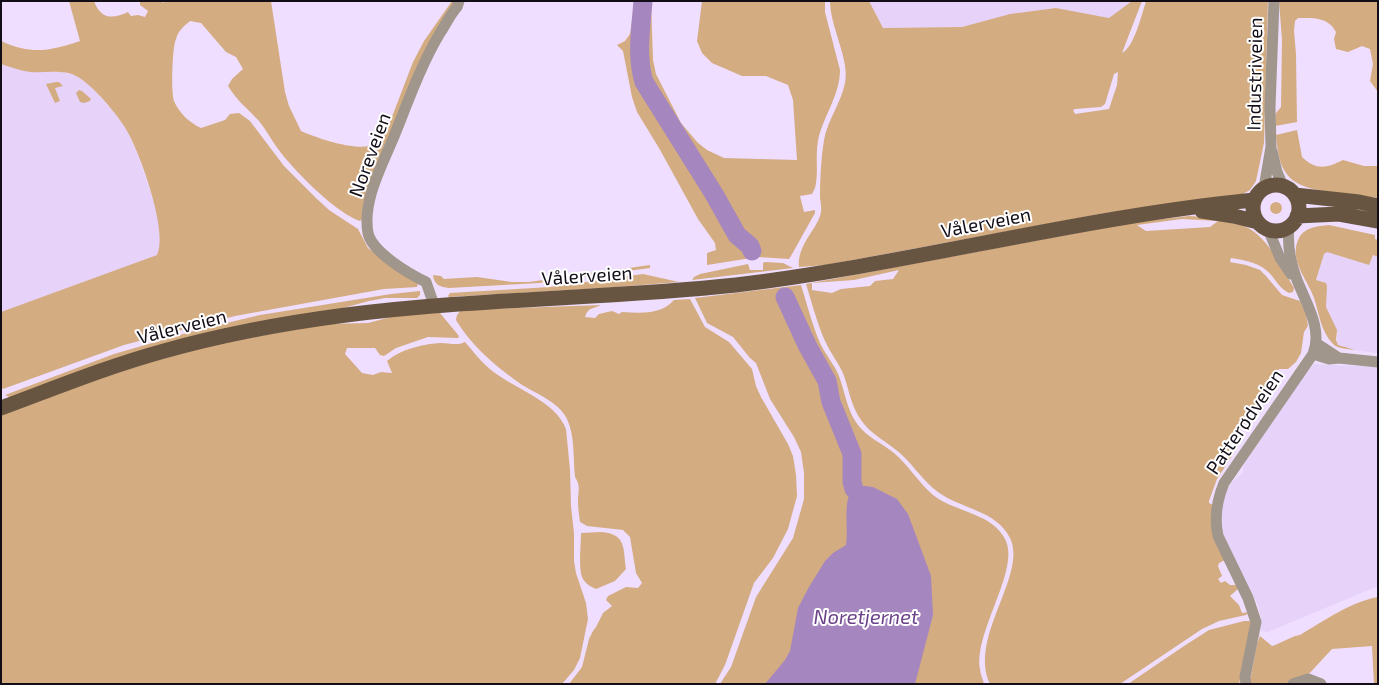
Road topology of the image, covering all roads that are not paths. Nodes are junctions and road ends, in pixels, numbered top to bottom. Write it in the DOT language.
graph roads {
  1 [pos="459,1"];
  2 [pos="1274,1"];
  3 [pos="1271,147"];
  4 [pos="1283,186"];
  5 [pos="1264,188"];
  6 [pos="1295,196"];
  7 [pos="1254,200"];
  8 [pos="1378,206"];
  9 [pos="1183,210"];
  10 [pos="1293,221"];
  11 [pos="1378,221"];
  12 [pos="1263,226"];
  13 [pos="1297,281"];
  14 [pos="434,306"];
  15 [pos="1314,348"];
  16 [pos="1378,362"];
  17 [pos="1,408"];
  18 [pos="1246,684"];
  19 [pos="1293,684"];
  20 [pos="1321,684"];
  1 -- 14 [label="street, Noreveien"];
  2 -- 3 [label="street, Industriveien"];
  3 -- 4 [label="street, Industriveien"];
  3 -- 5 [label="street, Industriveien"];
  4 -- 5 [label="main road"];
  4 -- 6 [label="main road"];
  5 -- 7 [label="main road"];
  6 -- 8 [label="main road"];
  6 -- 10 [label="main road"];
  7 -- 9 [label="main road, Vålerveien"];
  7 -- 12 [label="main road"];
  9 -- 12 [label="main road, Vålerveien"];
  9 -- 14 [label="main road, Vålerveien"];
  10 -- 11 [label="main road"];
  10 -- 12 [label="main road"];
  10 -- 13 [label="street"];
  12 -- 13 [label="street"];
  13 -- 15 [label="street"];
  14 -- 17 [label="main road, Vålerveien"];
  15 -- 16 [label="street"];
  15 -- 18 [label="street, Patterødveien"];
  19 -- 20 [label="street"];
}
